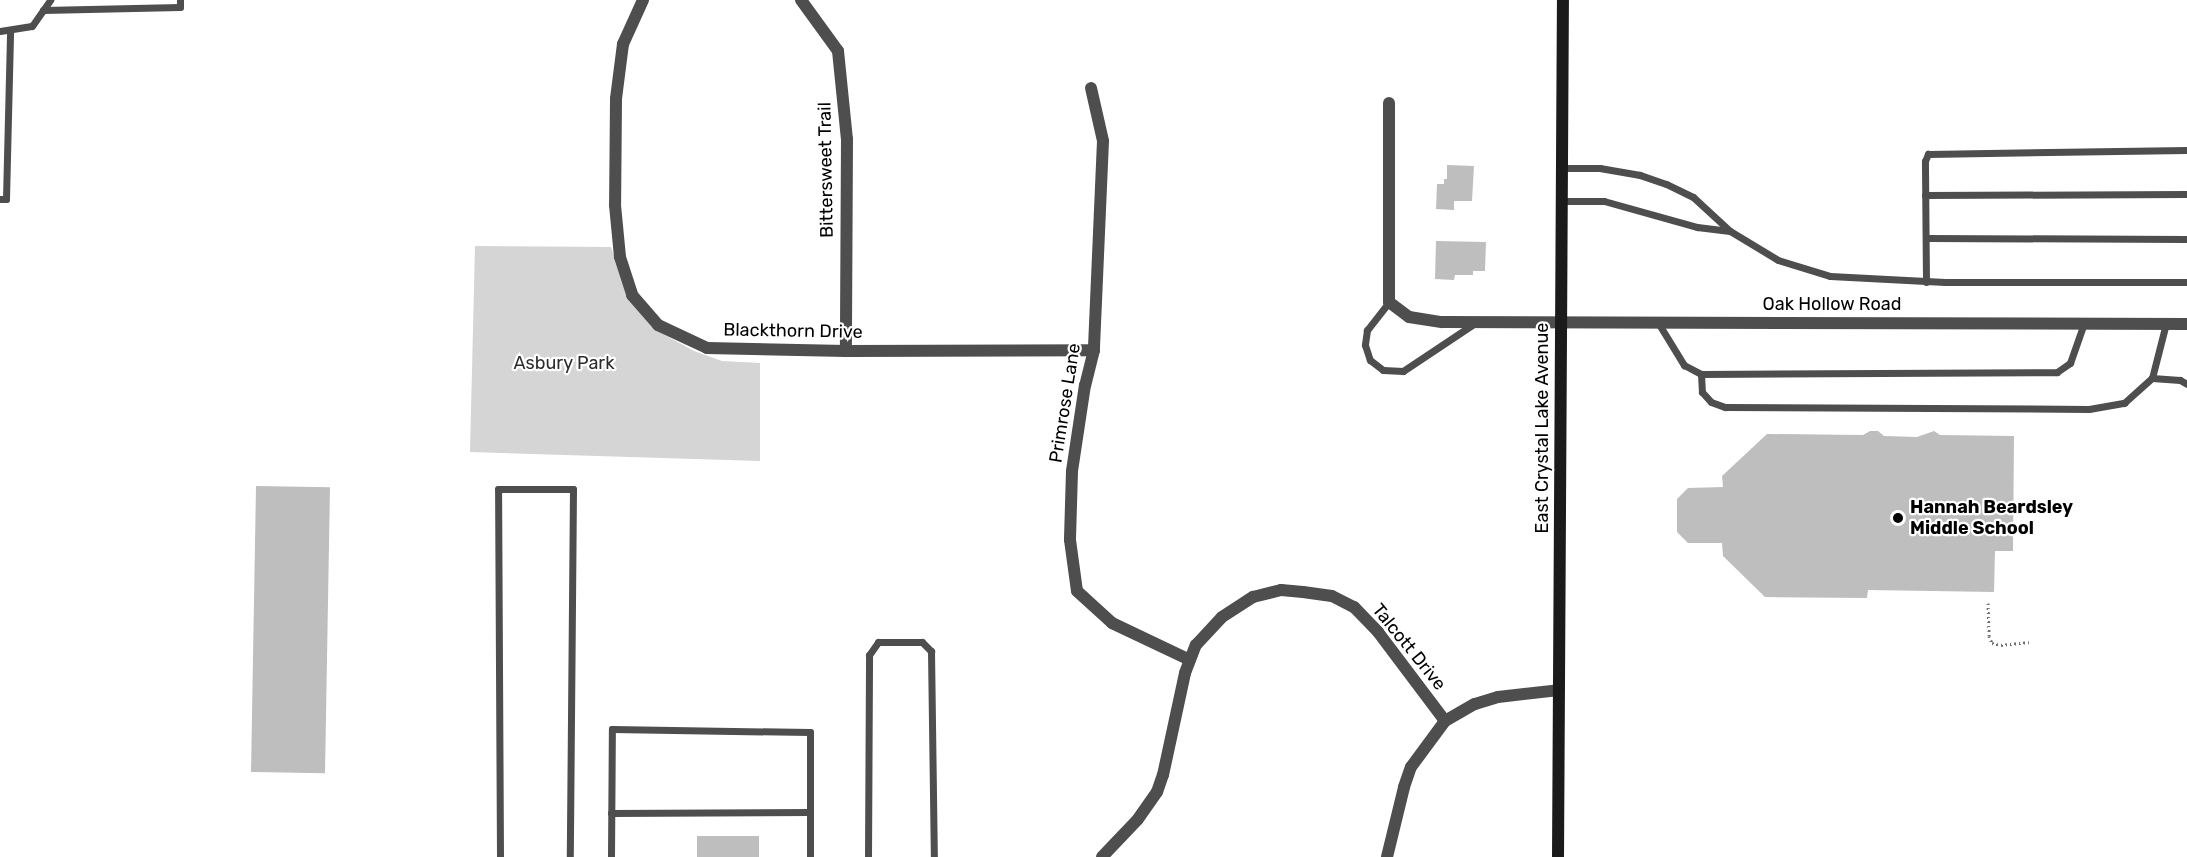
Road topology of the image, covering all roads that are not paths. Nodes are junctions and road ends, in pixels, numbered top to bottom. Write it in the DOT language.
graph roads {
  1 [pos="50,0"];
  2 [pos="180,0"];
  3 [pos="643,0"];
  4 [pos="801,0"];
  5 [pos="1563,0"];
  6 [pos="43,10"];
  7 [pos="9,30"];
  8 [pos="0,31"];
  9 [pos="1091,88"];
  10 [pos="1389,103"];
  11 [pos="2187,150"];
  12 [pos="1562,168"];
  13 [pos="2187,194"];
  14 [pos="1925,195"];
  15 [pos="0,199"];
  16 [pos="1562,201"];
  17 [pos="1730,231"];
  18 [pos="1926,238"];
  19 [pos="2187,239"];
  20 [pos="1926,282"];
  21 [pos="2187,282"];
  22 [pos="1389,302"];
  23 [pos="1561,321"];
  24 [pos="1657,321"];
  25 [pos="1477,322"];
  26 [pos="2084,322"];
  27 [pos="2166,323"];
  28 [pos="2187,324"];
  29 [pos="1094,350"];
  30 [pos="846,351"];
  31 [pos="1701,374"];
  32 [pos="2152,378"];
  33 [pos="2187,384"];
  34 [pos="1190,660"];
  35 [pos="1559,690"];
  36 [pos="1445,721"];
  37 [pos="810,812"];
  38 [pos="611,813"];
  39 [pos="500,857"];
  40 [pos="570,857"];
  41 [pos="611,857"];
  42 [pos="810,857"];
  43 [pos="868,857"];
  44 [pos="934,857"];
  45 [pos="1102,857"];
  46 [pos="1387,857"];
  47 [pos="1558,857"];
  1 -- 6 [label="lane"];
  2 -- 6 [label="lane"];
  3 -- 30 [label="street, Blackthorn Drive"];
  4 -- 30 [label="street, Bittersweet Trail"];
  5 -- 12 [label="street, East Crystal Lake Avenue"];
  6 -- 7 [label="lane"];
  7 -- 8 [label="lane"];
  7 -- 15 [label="lane"];
  9 -- 29 [label="street, Primrose Lane"];
  10 -- 22 [label="street"];
  11 -- 14 [label="lane"];
  12 -- 16 [label="street, East Crystal Lake Avenue"];
  12 -- 17 [label="lane"];
  13 -- 14 [label="lane"];
  14 -- 18 [label="lane"];
  16 -- 17 [label="lane"];
  16 -- 23 [label="street, East Crystal Lake Avenue"];
  17 -- 20 [label="lane"];
  18 -- 19 [label="lane"];
  18 -- 20 [label="lane"];
  20 -- 21 [label="lane"];
  22 -- 25 [label="street, Oak Hollow Road"];
  22 -- 25 [label="lane"];
  23 -- 24 [label="street, Oak Hollow Road"];
  23 -- 25 [label="street, Oak Hollow Road"];
  23 -- 35 [label="street, East Crystal Lake Avenue"];
  24 -- 26 [label="street, Oak Hollow Road"];
  24 -- 31 [label="lane"];
  26 -- 27 [label="street, Oak Hollow Road"];
  26 -- 31 [label="lane"];
  27 -- 28 [label="street, Oak Hollow Road"];
  27 -- 32 [label="lane"];
  29 -- 30 [label="street, Blackthorn Drive"];
  29 -- 34 [label="street, Primrose Lane"];
  31 -- 32 [label="lane"];
  32 -- 33 [label="lane"];
  34 -- 36 [label="street, Talcott Drive"];
  34 -- 45 [label="street, Talcott Drive"];
  35 -- 36 [label="street"];
  35 -- 47 [label="street, East Crystal Lake Avenue"];
  36 -- 46 [label="street"];
  37 -- 38 [label="lane"];
  37 -- 38 [label="lane"];
  37 -- 42 [label="lane"];
  38 -- 41 [label="lane"];
  39 -- 40 [label="lane"];
  43 -- 44 [label="lane"];
}
